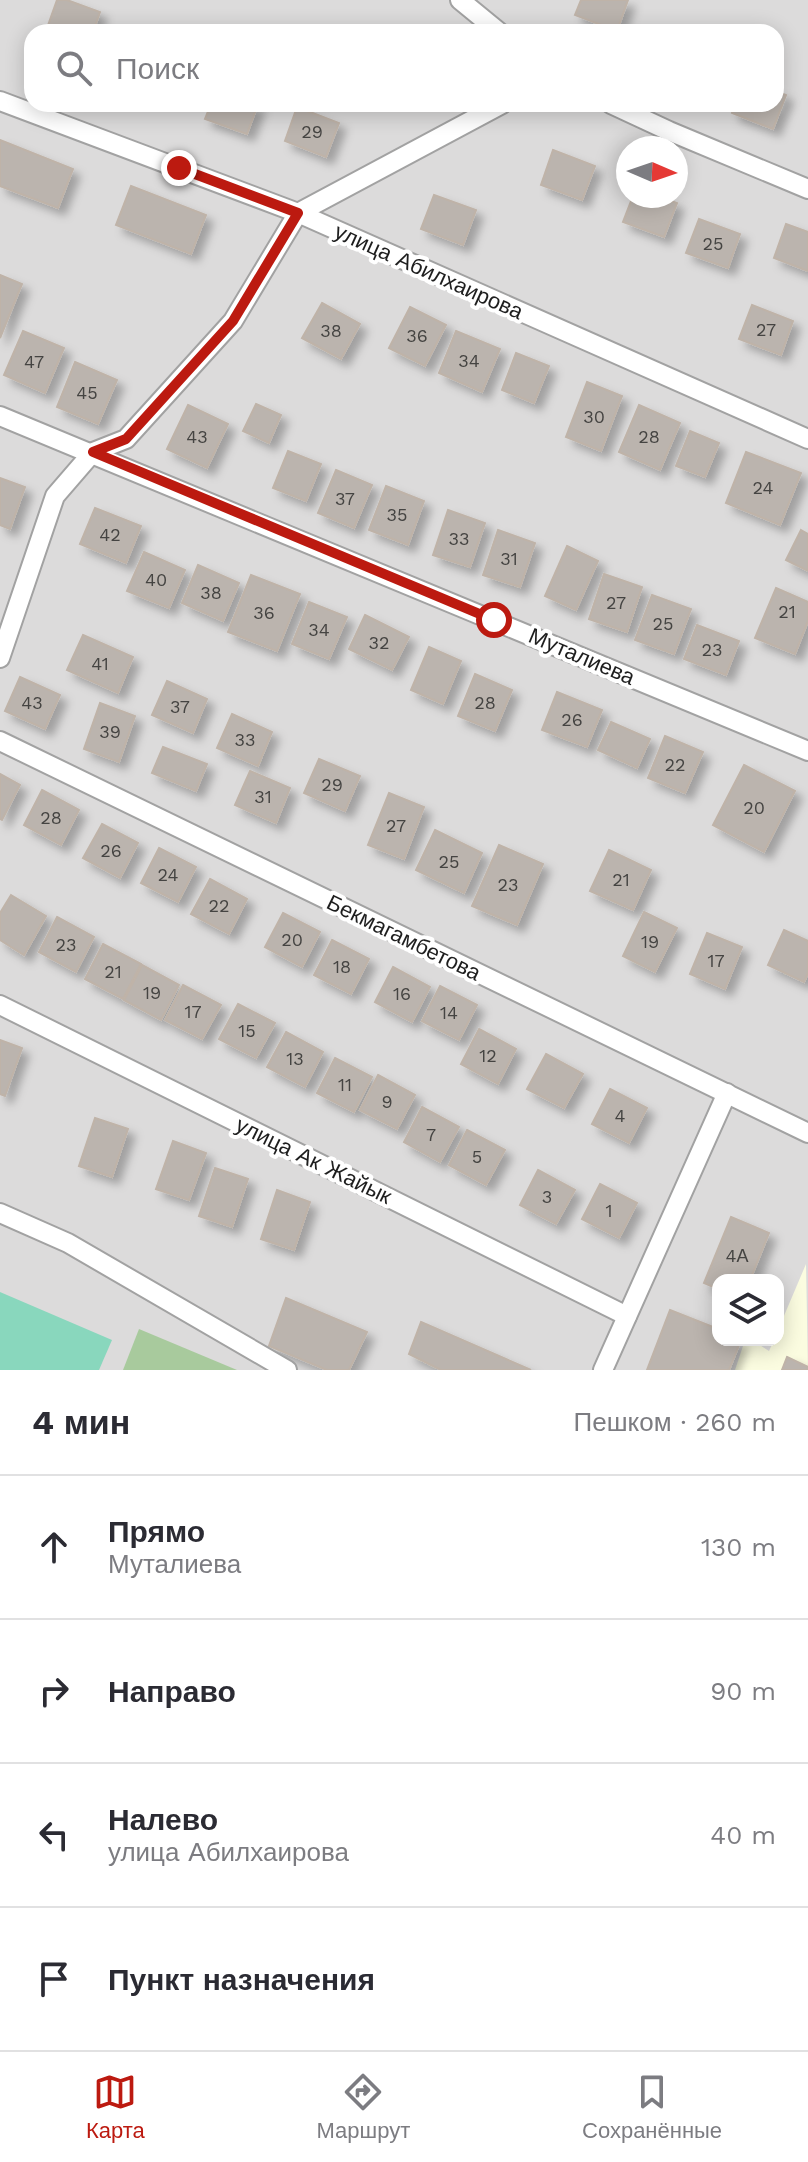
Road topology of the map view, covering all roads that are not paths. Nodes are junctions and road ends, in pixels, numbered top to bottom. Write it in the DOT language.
graph roads {
  1 [pos="460,0"];
  2 [pos="489,24"];
  3 [pos="0,101"];
  4 [pos="24,110"];
  5 [pos="29,112"];
  6 [pos="487,112"];
  7 [pos="628,112"];
  8 [pos="808,189"];
  9 [pos="298,213"];
  10 [pos="0,416"];
  11 [pos="808,439"];
  12 [pos="93,452"];
  13 [pos="0,658"];
  14 [pos="0,741"];
  15 [pos="808,751"];
  16 [pos="0,1005"];
  17 [pos="727,1093"];
  18 [pos="808,1133"];
  19 [pos="0,1213"];
  20 [pos="627,1316"];
  21 [pos="287,1370"];
  22 [pos="603,1370"];
  1 -- 2 [label="street"];
  3 -- 4 [label="street, улица Абилхаирова"];
  5 -- 9 [label="street, улица Абилхаирова"];
  6 -- 9 [label="street"];
  7 -- 8 [label="street"];
  9 -- 11 [label="street, улица Абилхаирова"];
  9 -- 12 [label="street"];
  10 -- 12 [label="street, Муталиева"];
  12 -- 13 [label="street"];
  12 -- 15 [label="street, Муталиева"];
  14 -- 17 [label="street, Бекмагамбетова"];
  16 -- 20 [label="street, улица Ак Жайык"];
  17 -- 18 [label="street, Бекмагамбетова"];
  17 -- 20 [label="street"];
  19 -- 21 [label="street"];
  20 -- 22 [label="street"];
}
